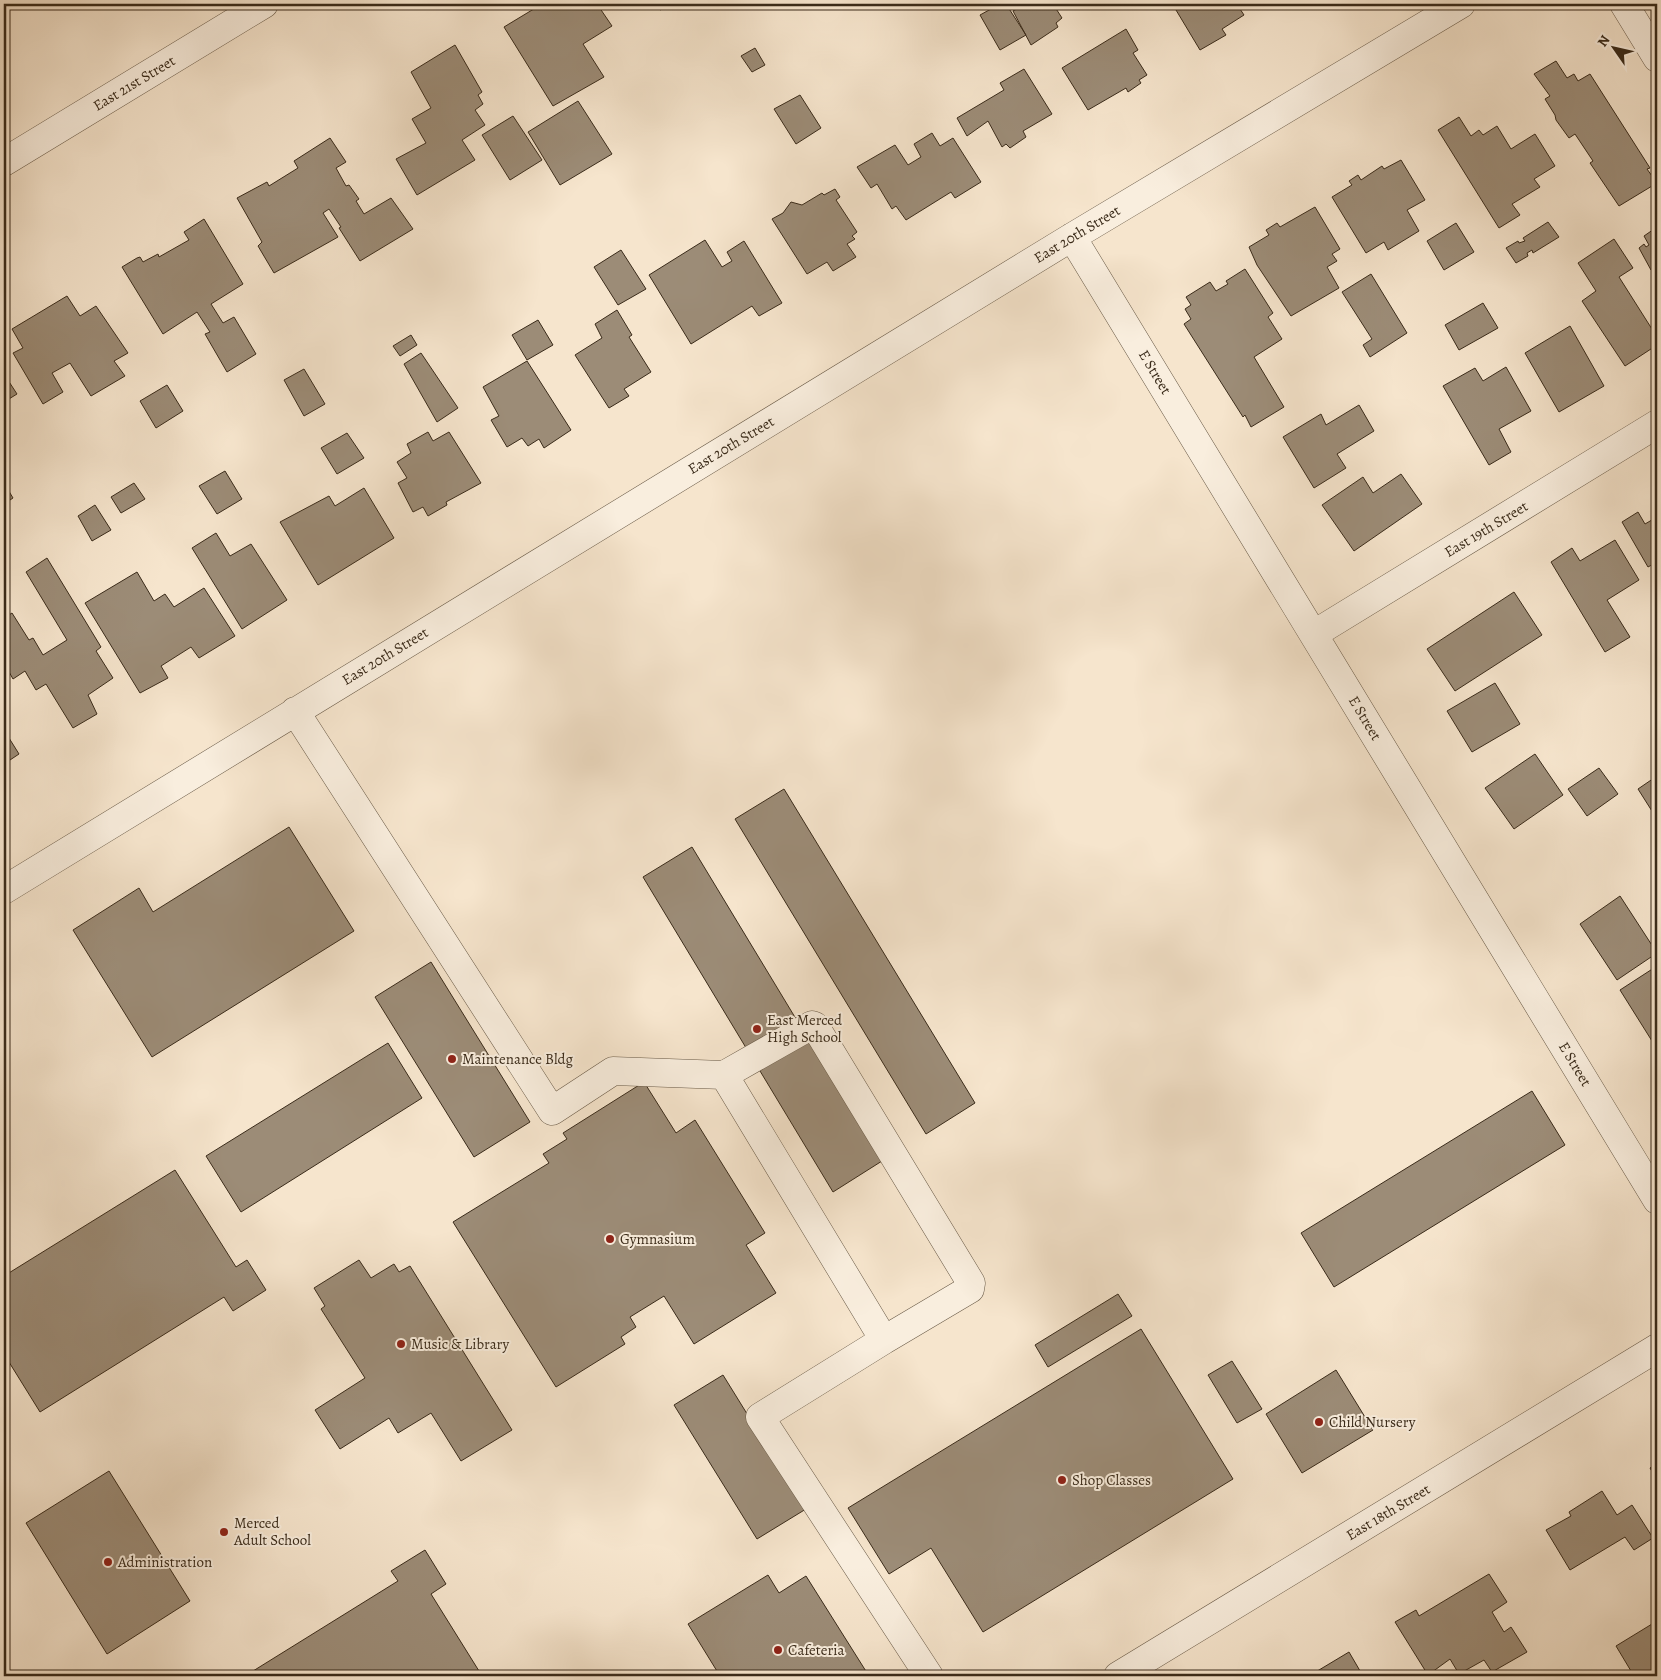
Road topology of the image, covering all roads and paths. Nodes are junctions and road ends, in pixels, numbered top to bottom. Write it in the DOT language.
graph roads {
  1 [pos="264,4"];
  2 [pos="1461,4"];
  3 [pos="1624,4"];
  4 [pos="1657,58"];
  5 [pos="5,159"];
  6 [pos="1072,237"];
  7 [pos="1657,424"];
  8 [pos="1314,634"];
  9 [pos="295,711"];
  10 [pos="4,890"];
  11 [pos="724,1074"];
  12 [pos="1657,1200"];
  13 [pos="884,1340"];
  14 [pos="1657,1348"];
  15 [pos="929,1676"];
  16 [pos="1118,1676"];
  1 -- 5 [label="street, East 21st Street"];
  2 -- 6 [label="street, East 20th Street"];
  3 -- 4 [label="street"];
  6 -- 8 [label="street, E Street"];
  6 -- 9 [label="street, East 20th Street"];
  7 -- 8 [label="street, East 19th Street"];
  8 -- 12 [label="street, E Street"];
  9 -- 10 [label="street, East 20th Street"];
  9 -- 11 [label="street"];
  11 -- 13 [label="street"];
  11 -- 13 [label="street"];
  13 -- 15 [label="street"];
  14 -- 16 [label="street, East 18th Street"];
}
